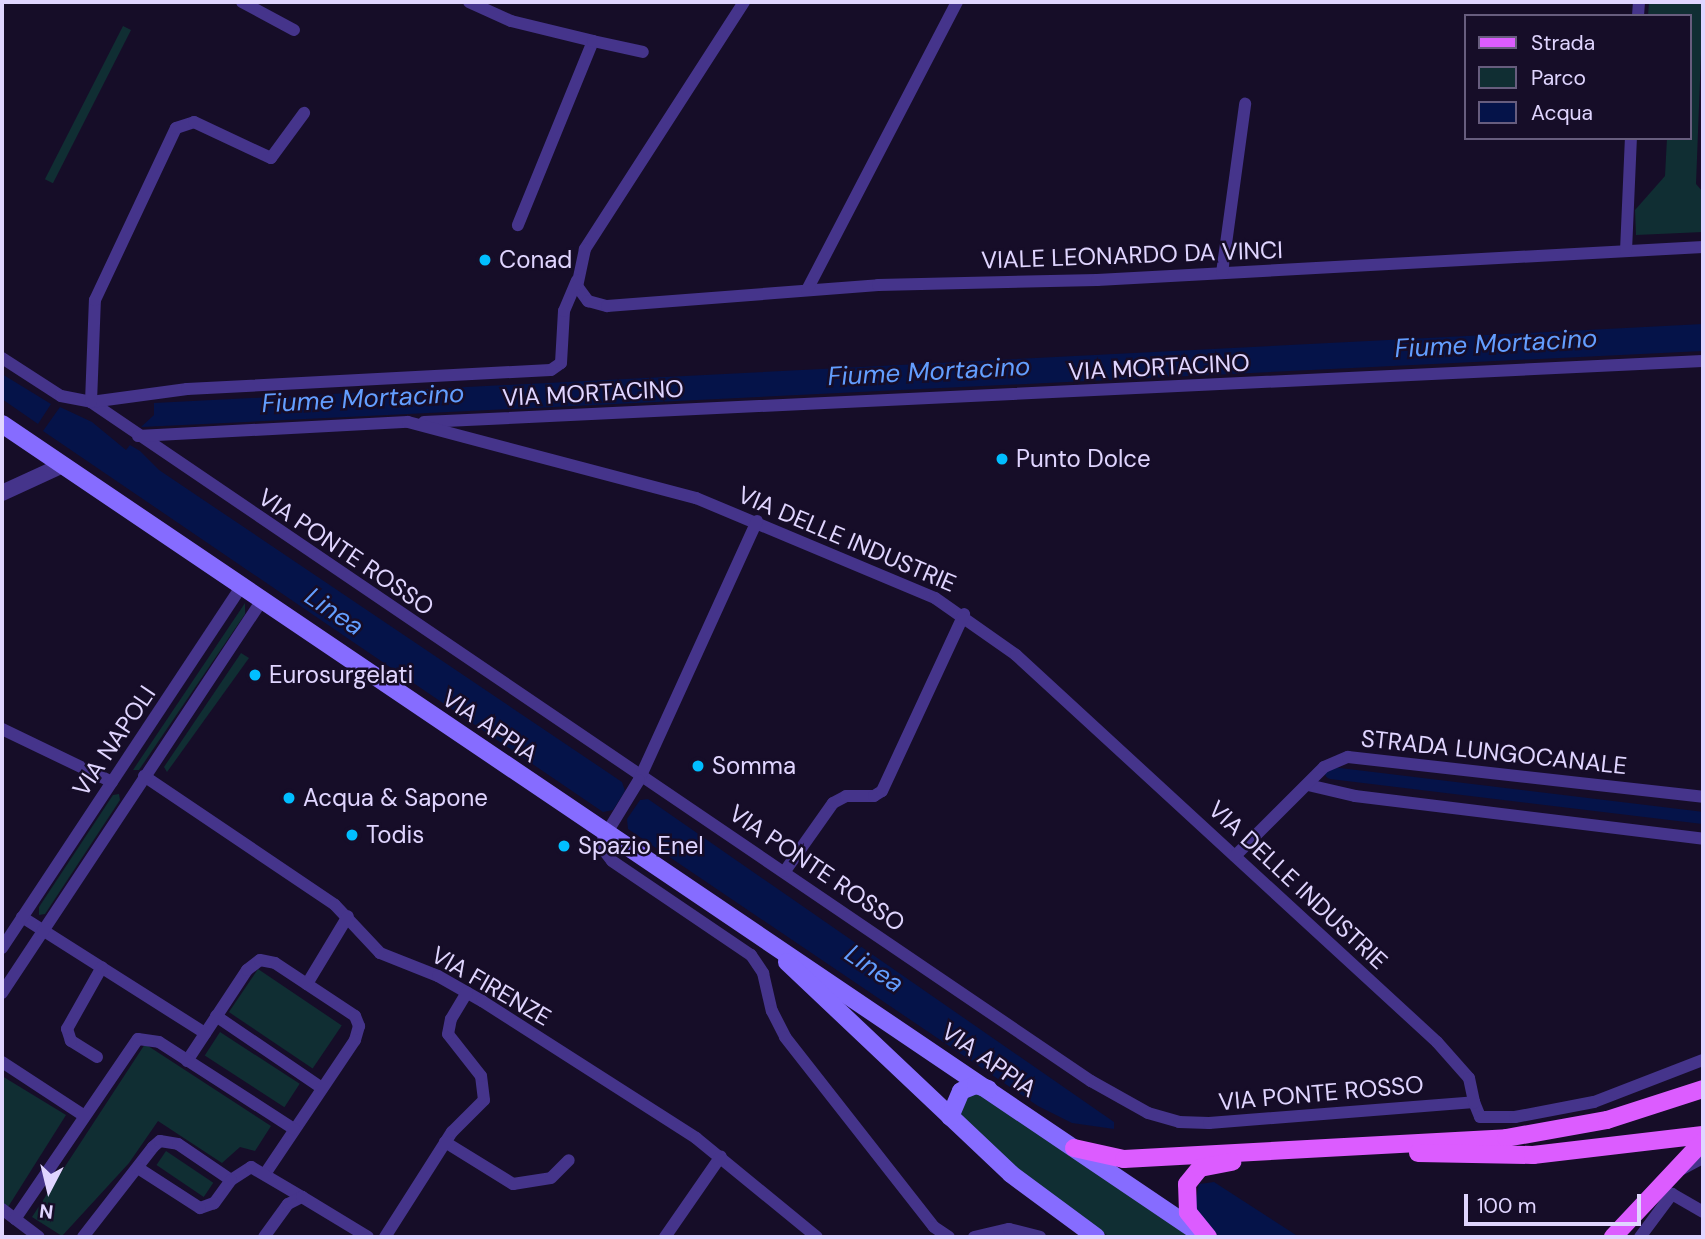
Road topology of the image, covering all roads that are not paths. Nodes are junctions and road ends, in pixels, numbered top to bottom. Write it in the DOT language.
graph roads {
  1 [pos="242,2"];
  2 [pos="469,2"];
  3 [pos="744,2"];
  4 [pos="957,2"];
  5 [pos="294,30"];
  6 [pos="593,41"];
  7 [pos="643,52"];
  8 [pos="1245,104"];
  9 [pos="304,113"];
  10 [pos="1631,140"];
  11 [pos="518,225"];
  12 [pos="1703,247"];
  13 [pos="1626,251"];
  14 [pos="1222,273"];
  15 [pos="577,281"];
  16 [pos="807,290"];
  17 [pos="2,358"];
  18 [pos="1703,362"];
  19 [pos="93,403"];
  20 [pos="408,422"];
  21 [pos="2,424"];
  22 [pos="135,434"];
  23 [pos="63,465"];
  24 [pos="2,493"];
  25 [pos="757,521"];
  26 [pos="240,589"];
  27 [pos="261,602"];
  28 [pos="964,614"];
  29 [pos="2,729"];
  30 [pos="145,776"];
  31 [pos="639,777"];
  32 [pos="115,779"];
  33 [pos="1308,785"];
  34 [pos="137,788"];
  35 [pos="1703,797"];
  36 [pos="608,830"];
  37 [pos="1703,839"];
  38 [pos="1234,856"];
  39 [pos="785,871"];
  40 [pos="22,916"];
  41 [pos="348,916"];
  42 [pos="747,923"];
  43 [pos="43,930"];
  44 [pos="2,948"];
  45 [pos="102,967"];
  46 [pos="307,984"];
  47 [pos="467,992"];
  48 [pos="2,993"];
  49 [pos="216,1016"];
  50 [pos="205,1033"];
  51 [pos="97,1057"];
  52 [pos="1703,1060"];
  53 [pos="187,1061"];
  54 [pos="2,1062"];
  55 [pos="322,1088"];
  56 [pos="988,1089"];
  57 [pos="1703,1089"];
  58 [pos="1474,1102"];
  59 [pos="83,1115"];
  60 [pos="950,1117"];
  61 [pos="294,1129"];
  62 [pos="1703,1135"];
  63 [pos="1703,1141"];
  64 [pos="445,1142"];
  65 [pos="1073,1148"];
  66 [pos="721,1156"];
  67 [pos="1703,1158"];
  68 [pos="569,1160"];
  69 [pos="138,1168"];
  70 [pos="265,1174"];
  71 [pos="231,1180"];
  72 [pos="1672,1194"];
  73 [pos="302,1197"];
  74 [pos="2,1209"];
  75 [pos="1703,1212"];
  76 [pos="15,1219"];
  77 [pos="1077,1231"];
  78 [pos="39,1237"];
  79 [pos="83,1237"];
  80 [pos="264,1237"];
  81 [pos="368,1237"];
  82 [pos="385,1237"];
  83 [pos="665,1237"];
  84 [pos="817,1237"];
  85 [pos="949,1237"];
  86 [pos="974,1237"];
  87 [pos="1040,1237"];
  88 [pos="1097,1237"];
  89 [pos="1207,1237"];
  90 [pos="1613,1237"];
  91 [pos="1640,1237"];
  1 -- 5 [label="street"];
  2 -- 6 [label="street"];
  3 -- 15 [label="street"];
  4 -- 16 [label="street"];
  6 -- 7 [label="street"];
  6 -- 11 [label="street"];
  8 -- 14 [label="street"];
  9 -- 19 [label="street"];
  10 -- 13 [label="street"];
  12 -- 13 [label="street, VIALE LEONARDO DA VINCI"];
  13 -- 14 [label="street, VIALE LEONARDO DA VINCI"];
  14 -- 16 [label="street, VIALE LEONARDO DA VINCI"];
  15 -- 16 [label="street, VIALE LEONARDO DA VINCI"];
  15 -- 19 [label="street"];
  17 -- 19 [label="street, VIA PONTE ROSSO"];
  18 -- 20 [label="street, VIA MORTACINO"];
  19 -- 22 [label="street, VIA PONTE ROSSO"];
  20 -- 22 [label="street, VIA DELLE INDUSTRIE"];
  20 -- 25 [label="street, VIA DELLE INDUSTRIE"];
  21 -- 23 [label="main road, VIA APPIA"];
  22 -- 31 [label="street, VIA PONTE ROSSO"];
  23 -- 24 [label="street"];
  23 -- 26 [label="main road, VIA APPIA"];
  25 -- 28 [label="street, VIA DELLE INDUSTRIE"];
  25 -- 31 [label="street"];
  26 -- 27 [label="main road, VIA APPIA"];
  26 -- 32 [label="street, VIA NAPOLI"];
  27 -- 30 [label="street, VIA NAPOLI"];
  27 -- 36 [label="main road, VIA APPIA"];
  28 -- 38 [label="street, VIA DELLE INDUSTRIE"];
  28 -- 39 [label="street"];
  29 -- 32 [label="street"];
  30 -- 34 [label="street, VIA NAPOLI"];
  30 -- 41 [label="street, VIA FIRENZE"];
  31 -- 36 [label="street"];
  31 -- 39 [label="street, VIA PONTE ROSSO"];
  32 -- 34 [label="street"];
  32 -- 40 [label="street, VIA NAPOLI"];
  33 -- 35 [label="street, STRADA LUNGOCANALE"];
  33 -- 37 [label="street"];
  33 -- 38 [label="street, STRADA LUNGOCANALE"];
  34 -- 43 [label="street, VIA NAPOLI"];
  36 -- 42 [label="main road, VIA APPIA"];
  36 -- 85 [label="street"];
  38 -- 58 [label="street, VIA DELLE INDUSTRIE"];
  39 -- 58 [label="street, VIA PONTE ROSSO"];
  40 -- 43 [label="street"];
  40 -- 44 [label="street, VIA NAPOLI"];
  41 -- 46 [label="street"];
  41 -- 47 [label="street, VIA FIRENZE"];
  42 -- 56 [label="main road, VIA APPIA"];
  42 -- 60 [label="main road, VIA APPIA"];
  43 -- 45 [label="street"];
  43 -- 48 [label="street, VIA NAPOLI"];
  45 -- 50 [label="street"];
  45 -- 51 [label="street"];
  46 -- 49 [label="street"];
  46 -- 55 [label="street"];
  47 -- 64 [label="street"];
  47 -- 66 [label="street, VIA FIRENZE"];
  49 -- 50 [label="street"];
  49 -- 55 [label="street"];
  50 -- 53 [label="street"];
  52 -- 58 [label="street"];
  53 -- 59 [label="street"];
  53 -- 61 [label="street"];
  54 -- 59 [label="street"];
  55 -- 61 [label="street"];
  56 -- 60 [label="main road"];
  56 -- 65 [label="main road, VIA APPIA"];
  57 -- 65 [label="main road"];
  59 -- 76 [label="street"];
  60 -- 77 [label="main road, VIA APPIA"];
  61 -- 70 [label="street"];
  62 -- 89 [label="main road"];
  63 -- 90 [label="main road"];
  64 -- 68 [label="street"];
  64 -- 82 [label="street"];
  65 -- 89 [label="main road, VIA APPIA"];
  66 -- 83 [label="street"];
  66 -- 84 [label="street, VIA FIRENZE"];
  67 -- 72 [label="street"];
  69 -- 71 [label="street"];
  69 -- 71 [label="street"];
  69 -- 79 [label="street"];
  70 -- 71 [label="street"];
  70 -- 73 [label="street"];
  72 -- 75 [label="street"];
  72 -- 91 [label="street"];
  73 -- 80 [label="street"];
  73 -- 81 [label="street"];
  74 -- 76 [label="street"];
  76 -- 78 [label="street"];
  77 -- 88 [label="main road, VIA APPIA"];
  86 -- 87 [label="street"];
}
